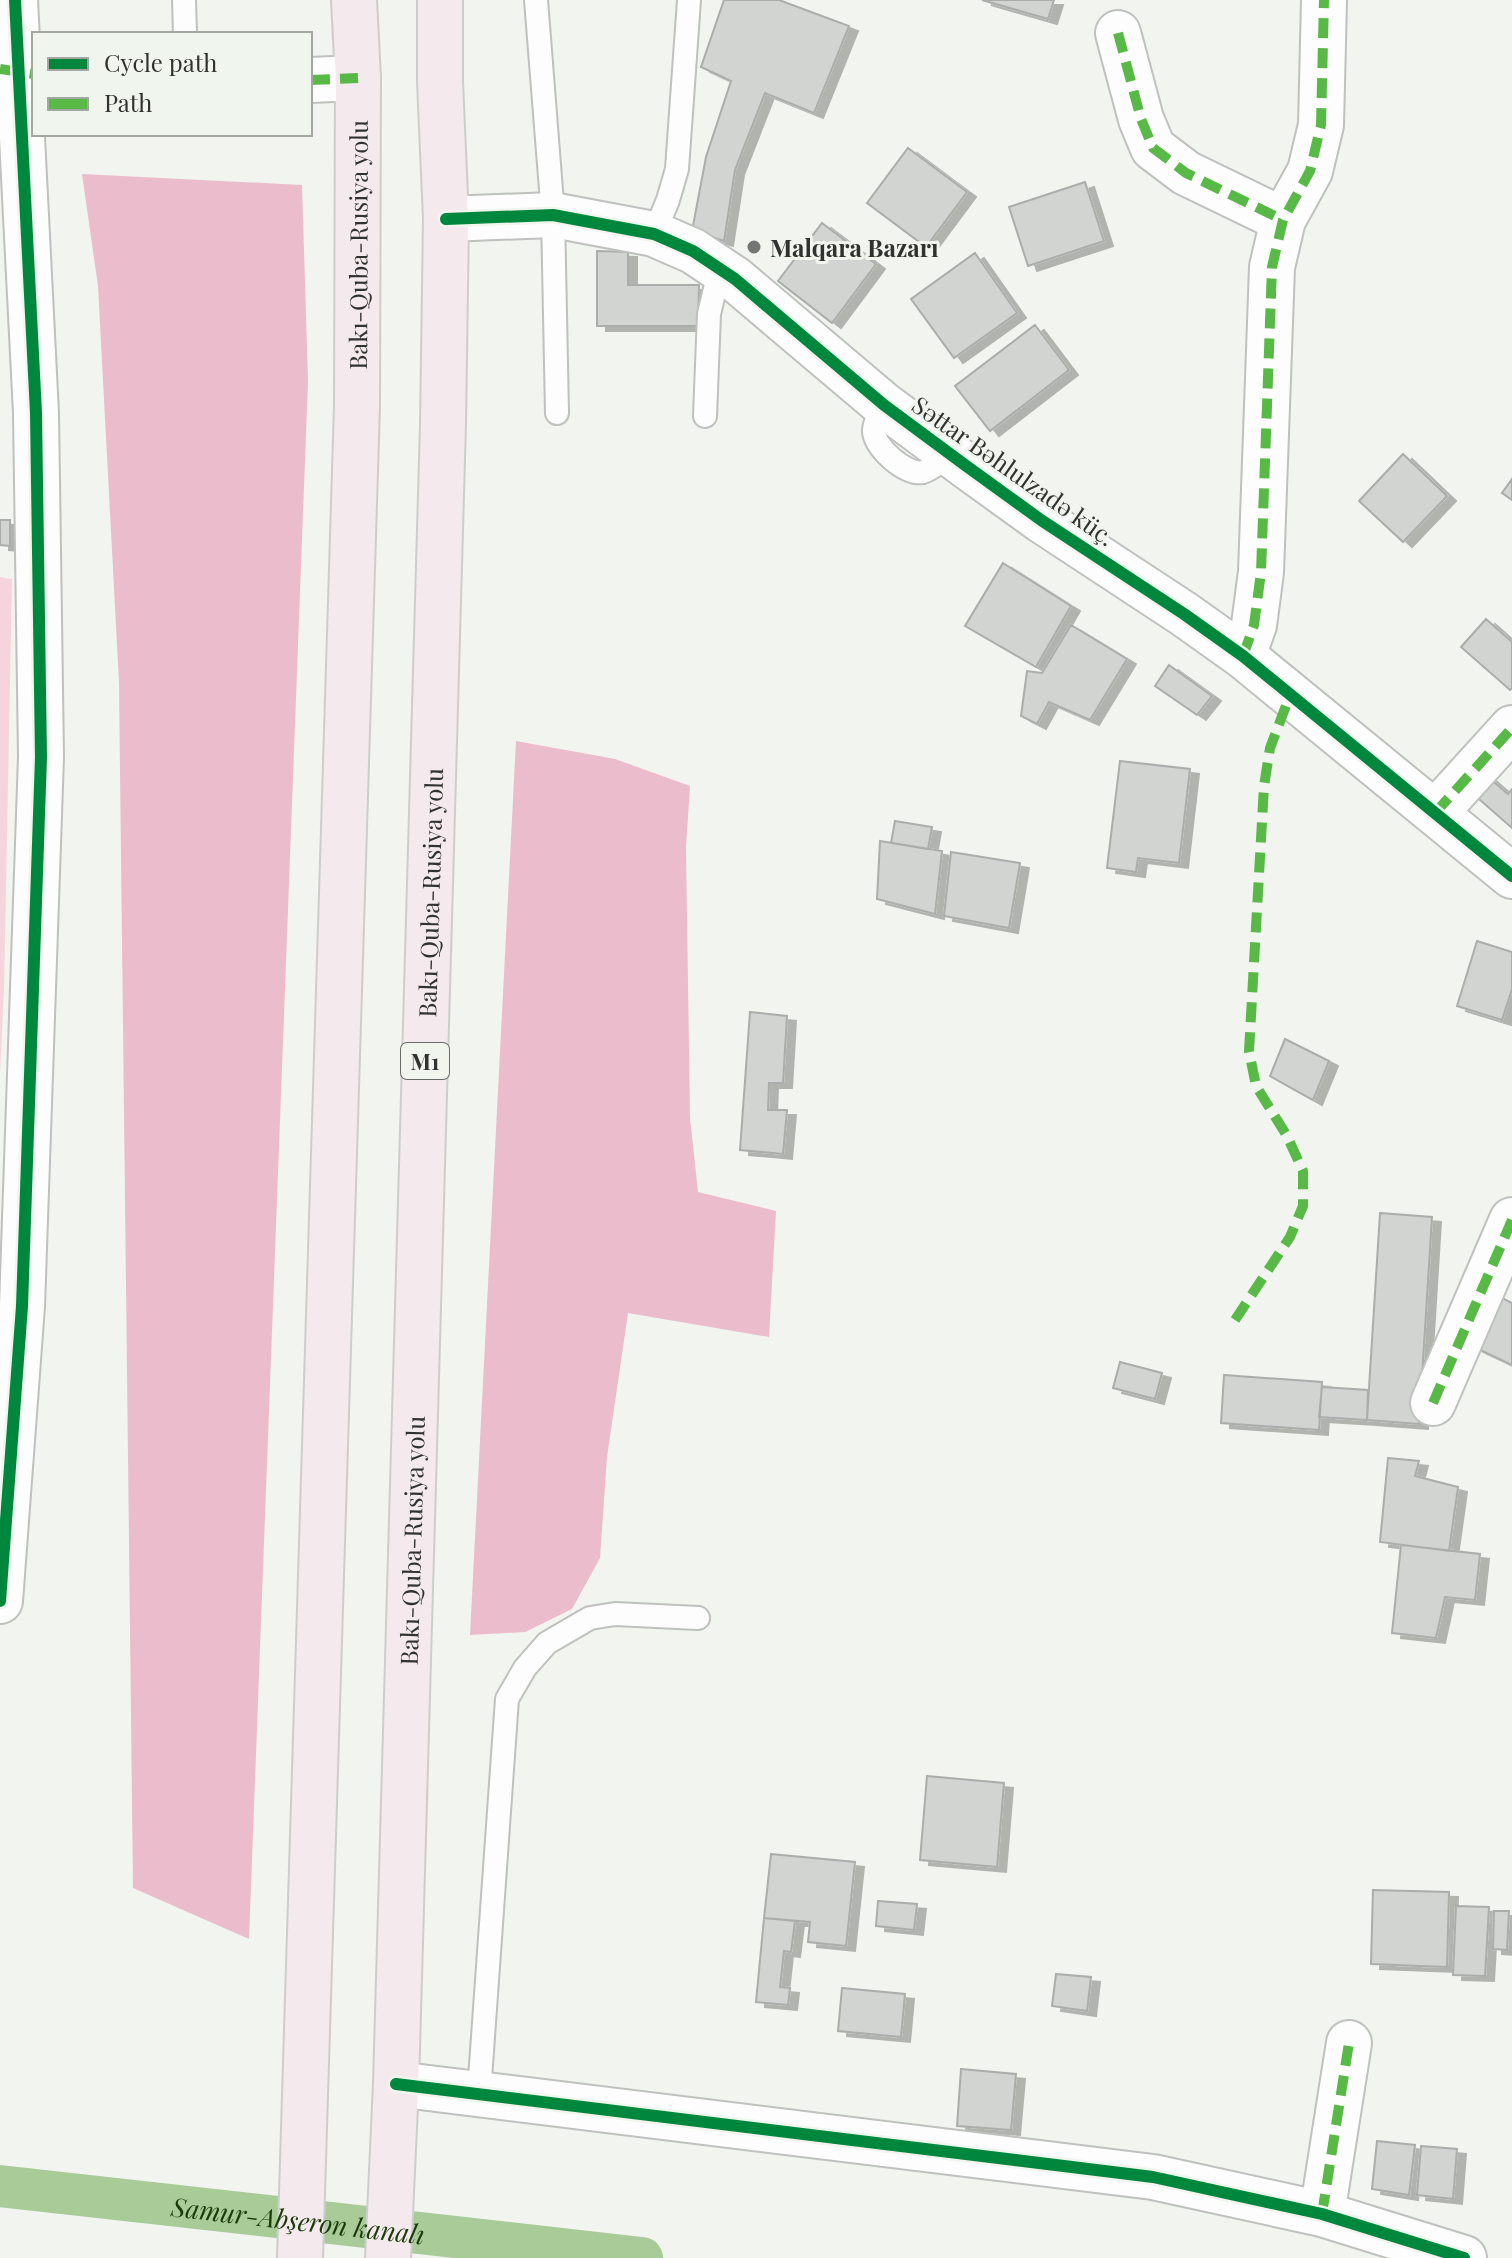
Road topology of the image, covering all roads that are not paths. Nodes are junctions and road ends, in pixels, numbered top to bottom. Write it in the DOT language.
graph roads {
  1 [pos="15,0"];
  2 [pos="184,0"];
  3 [pos="354,0"];
  4 [pos="367,0"];
  5 [pos="429,0"];
  6 [pos="440,0"];
  7 [pos="536,0"];
  8 [pos="689,0"];
  9 [pos="1324,0"];
  10 [pos="185,32"];
  11 [pos="1118,33"];
  12 [pos="17,72"];
  13 [pos="358,78"];
  14 [pos="312,80"];
  15 [pos="440,82"];
  16 [pos="553,215"];
  17 [pos="446,219"];
  18 [pos="1283,220"];
  19 [pos="654,234"];
  20 [pos="720,268"];
  21 [pos="557,413"];
  22 [pos="705,416"];
  23 [pos="1243,656"];
  24 [pos="1512,728"];
  25 [pos="1435,813"];
  26 [pos="1512,876"];
  27 [pos="1512,1220"];
  28 [pos="11,1304"];
  29 [pos="1433,1403"];
  30 [pos="0,1601"];
  31 [pos="698,1618"];
  32 [pos="1349,2043"];
  33 [pos="479,2093"];
  34 [pos="394,2103"];
  35 [pos="1322,2214"];
  36 [pos="300,2258"];
  37 [pos="388,2258"];
  38 [pos="1464,2258"];
  1 -- 12 [label="street"];
  2 -- 10 [label="lane"];
  3 -- 13 [label="highway, Bakı-Quba-Rusiya yolu"];
  4 -- 13 [label="highway"];
  5 -- 15 [label="highway"];
  6 -- 15 [label="highway, Bakı-Quba-Rusiya yolu / M1"];
  7 -- 16 [label="lane"];
  8 -- 19 [label="lane"];
  9 -- 18 [label="street"];
  11 -- 18 [label="street"];
  12 -- 28 [label="street"];
  13 -- 14 [label="street"];
  13 -- 36 [label="highway, Bakı-Quba-Rusiya yolu"];
  15 -- 17 [label="highway, Bakı-Quba-Rusiya yolu / M1"];
  16 -- 17 [label="street, Səttar Bəhlulzadə küç."];
  16 -- 19 [label="street, Səttar Bəhlulzadə küç."];
  16 -- 21 [label="lane"];
  17 -- 34 [label="highway, Bakı-Quba-Rusiya yolu / M1"];
  18 -- 23 [label="street"];
  19 -- 20 [label="street, Səttar Bəhlulzadə küç."];
  20 -- 22 [label="lane"];
  20 -- 23 [label="street, Səttar Bəhlulzadə küç."];
  23 -- 25 [label="street, Səttar Bəhlulzadə küç."];
  24 -- 25 [label="street"];
  25 -- 26 [label="street, Səttar Bəhlulzadə küç."];
  27 -- 29 [label="street"];
  28 -- 30 [label="street"];
  31 -- 33 [label="lane"];
  32 -- 35 [label="street"];
  33 -- 34 [label="street"];
  33 -- 35 [label="street"];
  34 -- 37 [label="highway, Bakı-Quba-Rusiya yolu"];
  35 -- 38 [label="street"];
}
